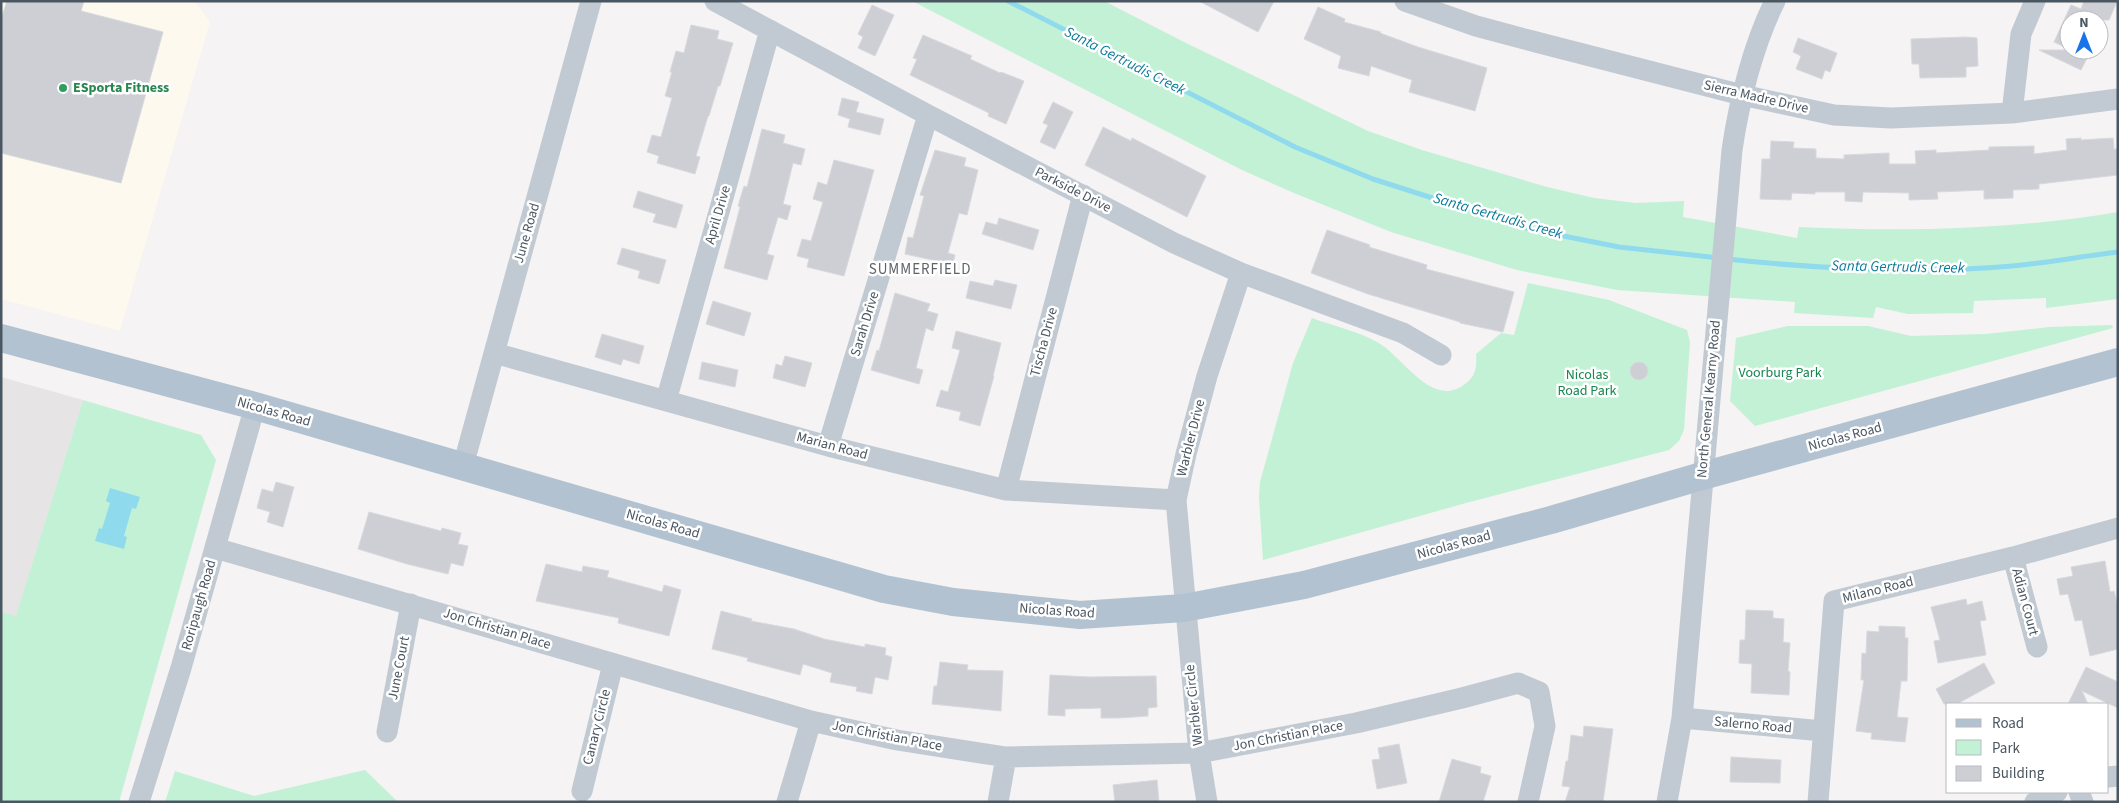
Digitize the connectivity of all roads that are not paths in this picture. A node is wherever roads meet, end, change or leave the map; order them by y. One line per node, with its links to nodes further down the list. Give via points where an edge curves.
1 (590, 1): 14 (street, June Road)
2 (715, 1): 6 (street, Parkside Drive)
3 (1405, 1): 7 (street, Sierra Madre Drive, via 1476,26)
4 (1775, 1): 7 (street, North General Kearny Road)
5 (2035, 1): 9 (street, via 2021,34)
6 (770, 30): 10 (street, Parkside Drive); 17 (street, April Drive)
7 (1742, 95): 9 (street, Sierra Madre Drive, via 1834,115 1891,118); 21 (street, North General Kearny Road, via 1732,150)
8 (2118, 99): 9 (street, Sierra Madre Drive)
9 (2012, 113)
10 (928, 115): 11 (street, Parkside Drive); 19 (street, Sarah Drive)
11 (1082, 195): 12 (street, Parkside Drive, via 1174,243); 22 (street, Tischa Drive)
12 (1241, 273): 15 (street, Parkside Drive, via 1403,333); 23 (street, Warbler Drive, via 1207,376)
13 (1, 338): 18 (main road, Nicolas Road)
14 (494, 353): 17 (street, Marian Road); 20 (street, June Road)
15 (1442, 355)
16 (2118, 362): 21 (main road, Nicolas Road)
17 (666, 400): 19 (street, Marian Road)
18 (256, 406): 20 (main road, Nicolas Road); 25 (street, Roripaugh Road)
19 (828, 446): 22 (street, Marian Road)
20 (463, 466): 28 (main road, Nicolas Road, via 884,589 953,602 1080,615)
21 (1702, 476): 28 (main road, Nicolas Road, via 1304,586); 31 (street, North General Kearny Road)
22 (1006, 490): 23 (street, Marian Road)
23 (1176, 500): 28 (street, Warbler Drive)
24 (2118, 528): 26 (street, Milano Road)
25 (215, 548): 27 (street, Jon Christian Place); 39 (street, Roripaugh Road)
26 (2013, 557): 29 (street, Adian Court); 33 (street, Milano Road, via 1834,601)
27 (411, 604): 30 (street, Jon Christian Place); 34 (street, June Court)
28 (1184, 608): 35 (street, Warbler Circle)
29 (2037, 647)
30 (613, 664): 32 (street, Jon Christian Place); 37 (street, Canary Circle)
31 (1682, 718): 33 (street, Salerno Road); 44 (street, North General Kearny Road)
32 (811, 721): 36 (street, Jon Christian Place, via 897,740); 40 (street)
33 (1823, 731): 45 (street, Milano Road)
34 (387, 732)
35 (1199, 753): 36 (street, Jon Christian Place); 42 (street, Warbler Circle); 43 (street, Jon Christian Place, via 1356,723 1518,683 1539,692 1544,726)
36 (1006, 757): 41 (street)
37 (582, 791)
38 (2055, 793): 46 (street)
39 (139, 802)
40 (787, 802)
41 (998, 802)
42 (1207, 802)
43 (1528, 802)
44 (1667, 802)
45 (1818, 802)
46 (2035, 802)

